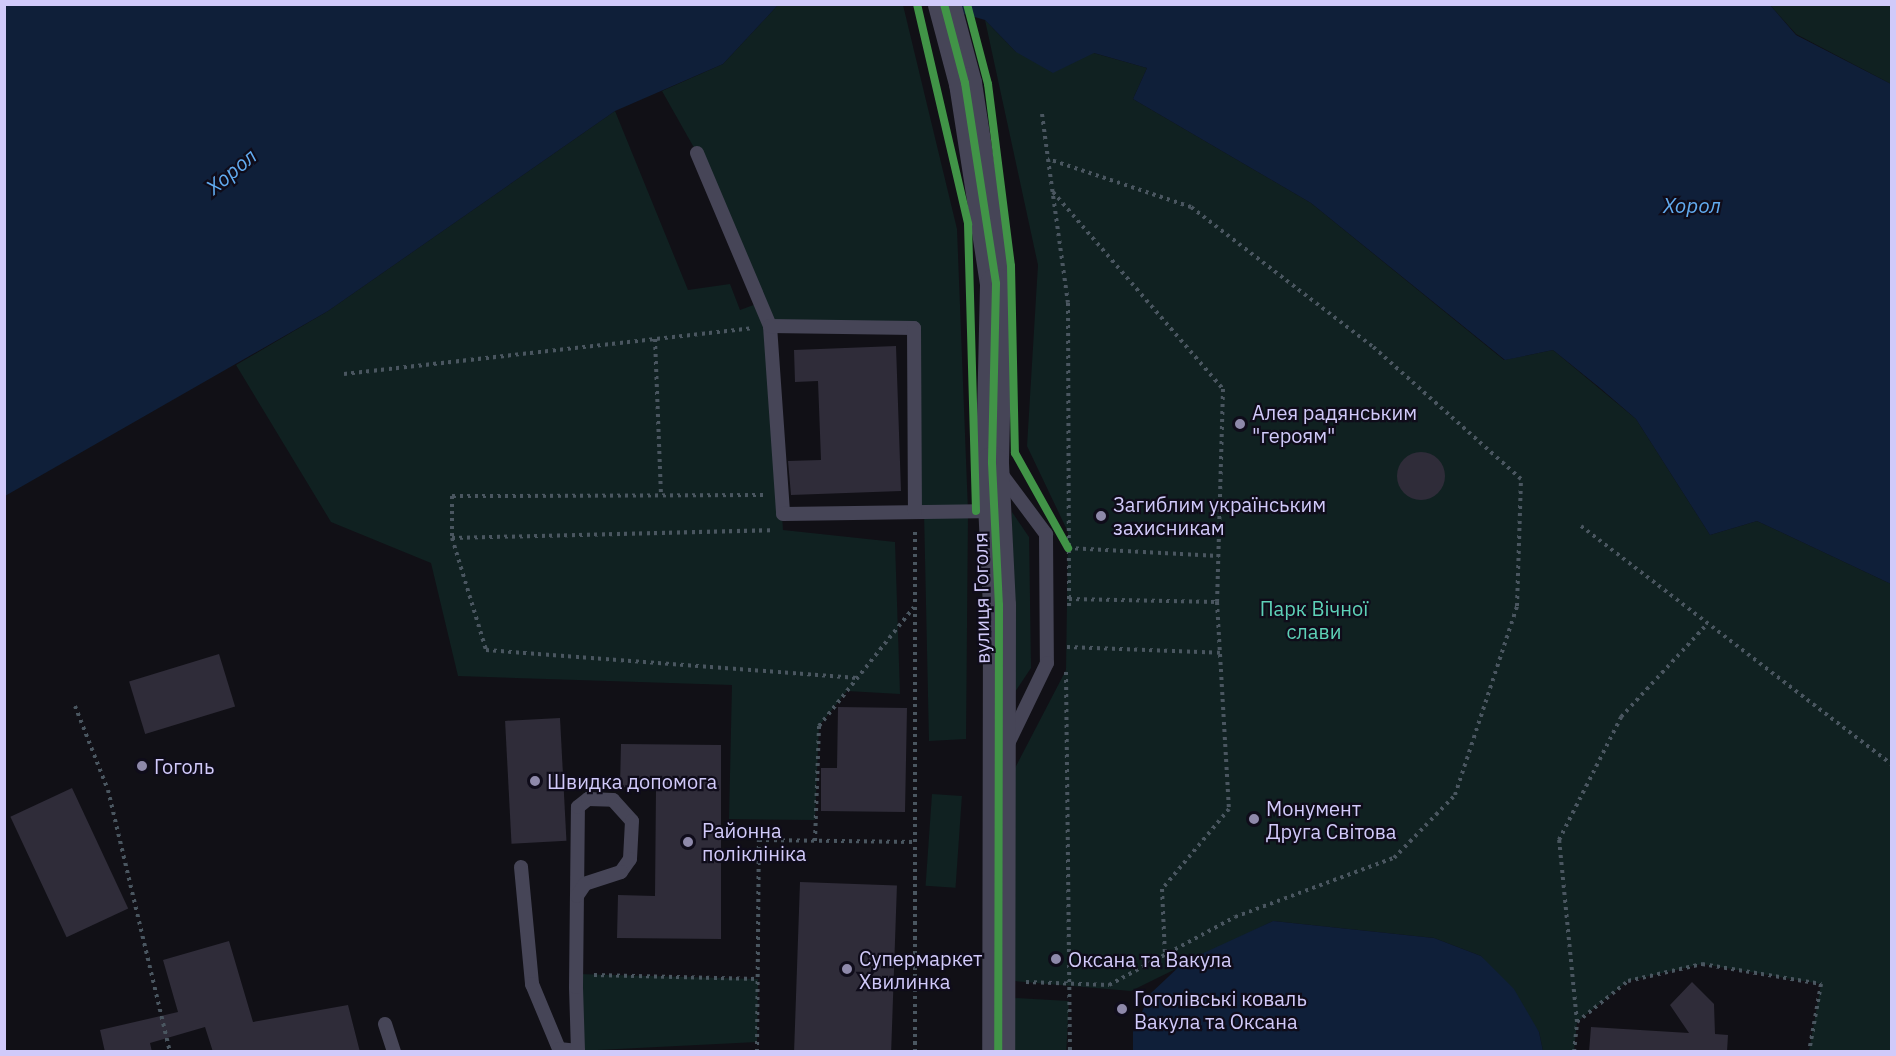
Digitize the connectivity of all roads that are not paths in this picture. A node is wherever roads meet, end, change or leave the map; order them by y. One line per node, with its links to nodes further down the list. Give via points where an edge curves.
1 (944, 4): 4 (street, вулиця Гоголя, via 965,83 996,284)
2 (697, 153): 3 (lane)
3 (770, 326): 6 (lane, via 783,514); 6 (lane, via 914,328)
4 (992, 463): 5 (street, вулиця Гоголя); 7 (lane, via 1046,534 1047,663)
5 (996, 511): 6 (lane); 7 (street, вулиця Гоголя)
6 (915, 512)
7 (1000, 760): 12 (street, вулиця Гоголя)
8 (521, 867): 9 (lane, via 532,984 560,1049 578,1052)
9 (577, 896): 9 (lane, via 578,807 588,799 613,800 632,821 630,859 621,872 585,884)
10 (385, 1024): 11 (lane)
11 (394, 1052)
12 (998, 1052)

